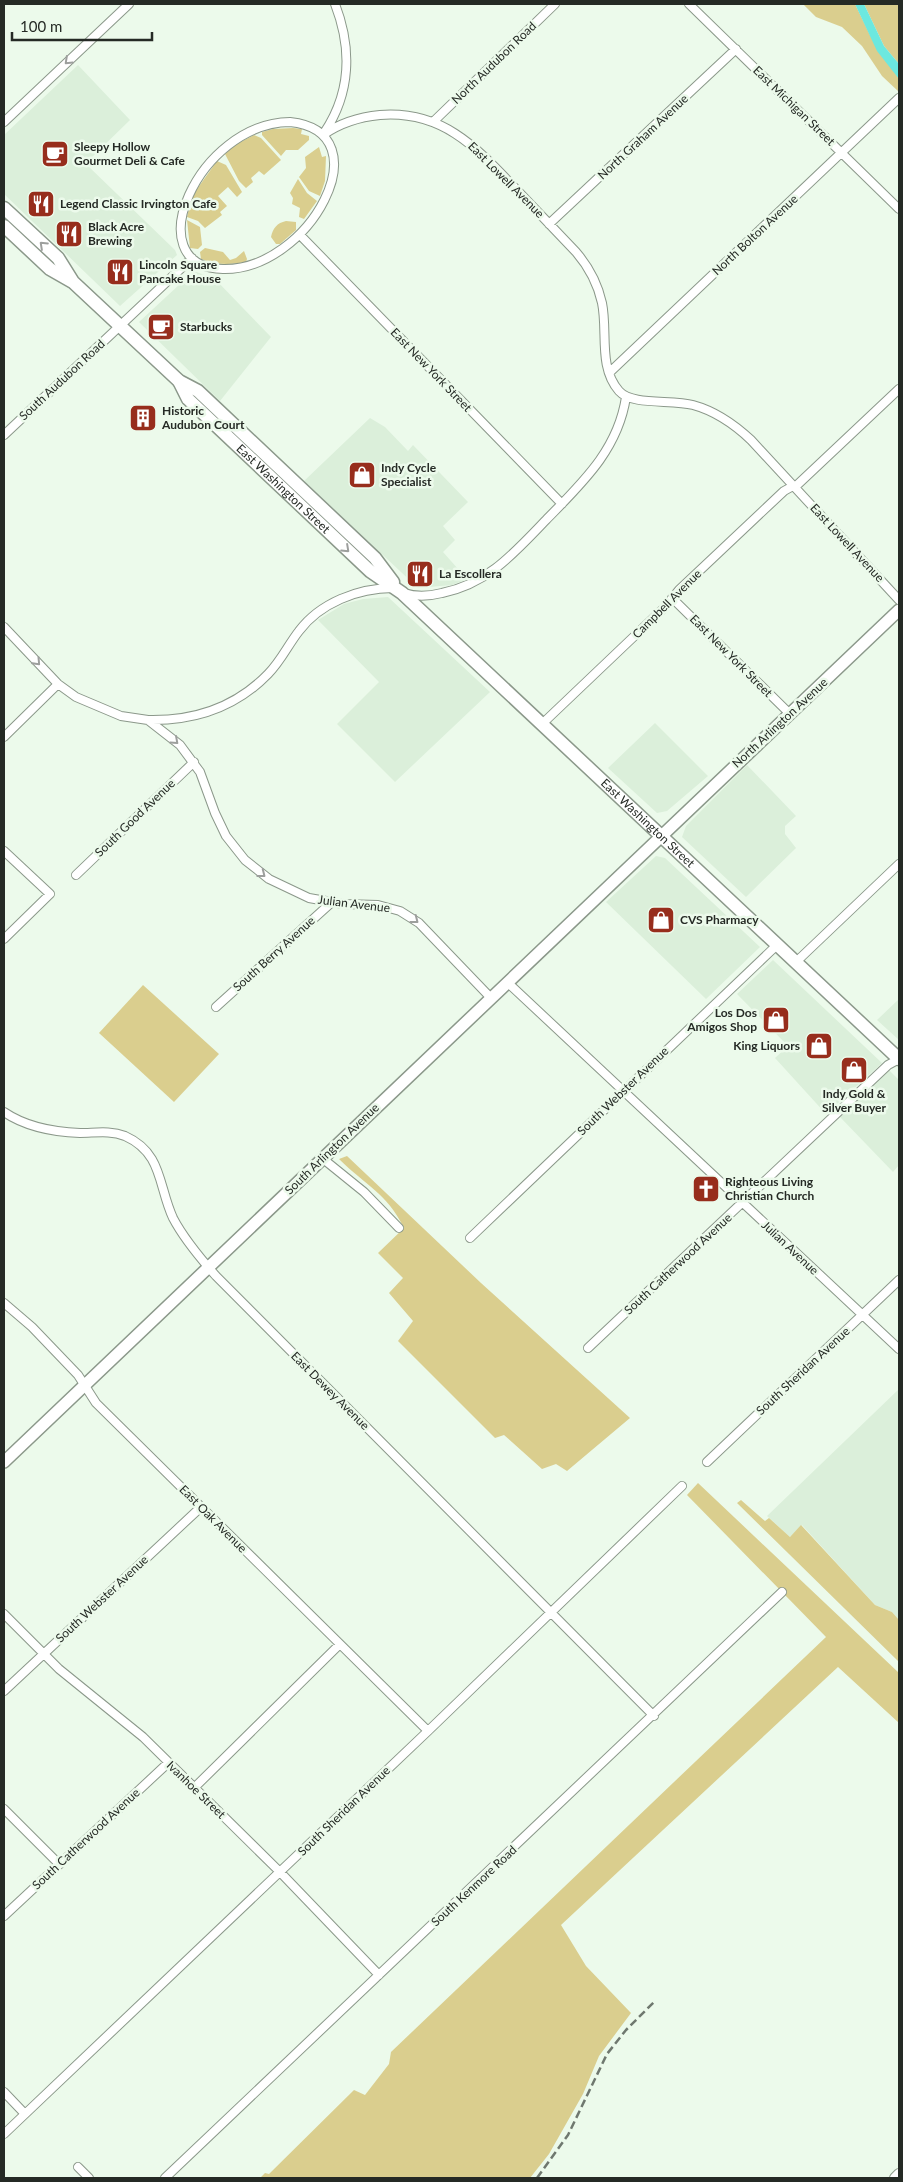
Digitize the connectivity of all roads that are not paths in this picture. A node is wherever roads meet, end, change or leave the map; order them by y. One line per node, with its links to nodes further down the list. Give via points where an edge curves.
1 (129, 4): 7 (street, one-way to 7)
2 (335, 4): 9 (street, via 346,40 346,75 339,104)
3 (555, 4): 8 (street, North Audubon Road)
4 (689, 4): 5 (street, East Michigan Street)
5 (736, 50): 10 (street, East Michigan Street); 13 (street, North Graham Avenue)
6 (899, 98): 10 (street, North Bolton Avenue)
7 (4, 122)
8 (433, 122): 9 (street, East Lowell Avenue, via 399,115 373,116 343,124); 13 (street, East Lowell Avenue, via 474,146)
9 (323, 135): 15 (street, via 333,158 332,179 321,207); 16 (street, via 303,124 272,123 243,134 214,156 194,184 183,212 183,240)
10 (842, 153): 12 (street, East Michigan Street); 19 (street, North Bolton Avenue)
11 (4, 208): 17 (main road, East Washington Street, one-way to 11, via 58,258)
12 (899, 209)
13 (549, 224): 19 (street, East Lowell Avenue, via 579,256 594,282 602,303 605,355)
14 (4, 226): 17 (main road, East Washington Street, via 50,269)
15 (300, 235): 16 (street, via 279,253 243,268 209,268); 24 (street, East New York Street)
16 (192, 258): 18 (street, South Audubon Road)
17 (73, 282): 18 (main road, East Washington Street)
18 (120, 326): 22 (street, South Audubon Road); 25 (main road, East Washington Street, via 179,381 188,399 219,429 370,571)
19 (610, 372): 21 (street, East Lowell Avenue, via 616,387)
20 (899, 389): 23 (street, Campbell Avenue)
21 (626, 397): 23 (street, East Lowell Avenue, via 636,401 683,402 708,410 751,440); 24 (street, via 620,423 607,451)
22 (4, 435)
23 (794, 486): 26 (street, Campbell Avenue, via 784,491); 27 (street, East Lowell Avenue)
24 (562, 504): 25 (street, via 506,561 485,577 440,594 420,596)
25 (400, 590): 32 (street, via 379,589 346,597 322,609 302,627 266,677 226,706 188,719); 33 (main road, East Washington Street)
26 (672, 598): 31 (street, East New York Street); 33 (street, Campbell Avenue)
27 (899, 600)
28 (899, 610): 31 (main road, North Arlington Avenue)
29 (4, 627): 30 (street, Julian Avenue, one-way to 30)
30 (58, 684): 32 (street, Julian Avenue, via 96,707 121,716); 34 (street)
31 (789, 714): 36 (main road, North Arlington Avenue)
32 (148, 720): 35 (street, Julian Avenue, one-way to 35, via 180,745)
33 (542, 724): 36 (main road, East Washington Street)
34 (4, 737)
35 (194, 762): 39 (street, South Good Avenue); 40 (street, Julian Avenue, one-way to 40, via 218,821 245,860 284,888)
36 (660, 836): 42 (main road, East Washington Street); 44 (main road, South Arlington Avenue)
37 (4, 851): 41 (street, via 50,894)
38 (899, 864): 43 (street)
39 (76, 875)
40 (332, 902): 45 (street, Julian Avenue, one-way to 45, via 392,908 408,915); 46 (street, South Berry Avenue)
41 (4, 939)
42 (777, 945): 43 (main road, East Washington Street); 48 (street, South Webster Avenue)
43 (796, 962): 47 (main road, East Washington Street)
44 (507, 982): 45 (main road, South Arlington Avenue); 48 (street, Julian Avenue)
45 (490, 997): 50 (main road, South Arlington Avenue)
46 (216, 1006)
47 (899, 1059): 51 (street, South Catherwood Avenue, via 888,1065)
48 (624, 1091): 51 (street, Julian Avenue); 53 (street, South Webster Avenue)
49 (4, 1112): 54 (street, East Dewey Avenue, via 42,1128 112,1133 140,1145 156,1166 178,1227)
50 (322, 1158): 52 (street, via 364,1192); 54 (main road, South Arlington Avenue)
51 (742, 1204): 57 (street, Julian Avenue); 58 (street, South Catherwood Avenue)
52 (399, 1228)
53 (470, 1238)
54 (208, 1267): 60 (main road, South Arlington Avenue); 66 (street, East Dewey Avenue)
55 (899, 1280): 57 (street, South Sheridan Avenue)
56 (4, 1303): 60 (street, East Oak Avenue, via 32,1327 78,1375)
57 (863, 1315): 59 (street, Julian Avenue); 62 (street, South Sheridan Avenue)
58 (588, 1348)
59 (899, 1349)
60 (84, 1386): 61 (main road, South Arlington Avenue); 64 (street, East Oak Avenue, via 96,1403)
61 (4, 1462)
62 (707, 1462)
63 (682, 1486): 66 (street, South Sheridan Avenue)
64 (200, 1507): 68 (street, East Oak Avenue); 69 (street, South Webster Avenue)
65 (782, 1592): 71 (street, South Kenmore Road)
66 (552, 1611): 71 (street, East Dewey Avenue); 72 (street, South Sheridan Avenue)
67 (4, 1614): 69 (street, Ivanhoe Street)
68 (339, 1645): 72 (street, East Oak Avenue); 74 (street)
69 (43, 1654): 70 (street, South Webster Avenue); 73 (street, Ivanhoe Street, via 131,1726)
70 (4, 1691)
71 (654, 1716): 79 (street, South Kenmore Road)
72 (428, 1731): 77 (street, South Sheridan Avenue)
73 (168, 1763): 74 (street, Ivanhoe Street); 76 (street, South Catherwood Avenue)
74 (194, 1788): 77 (street, Ivanhoe Street)
75 (4, 1809): 76 (street)
76 (59, 1864): 78 (street, South Catherwood Avenue)
77 (280, 1872): 79 (street, Ivanhoe Street); 81 (street, South Sheridan Avenue)
78 (4, 1916)
79 (379, 1975): 86 (street, South Kenmore Road)
80 (4, 2092): 81 (street)
81 (25, 2114): 82 (street, South Sheridan Avenue)
82 (4, 2134)
83 (78, 2166): 85 (street)
84 (899, 2174): 87 (street)
85 (89, 2178)
86 (165, 2178)
87 (895, 2178)

